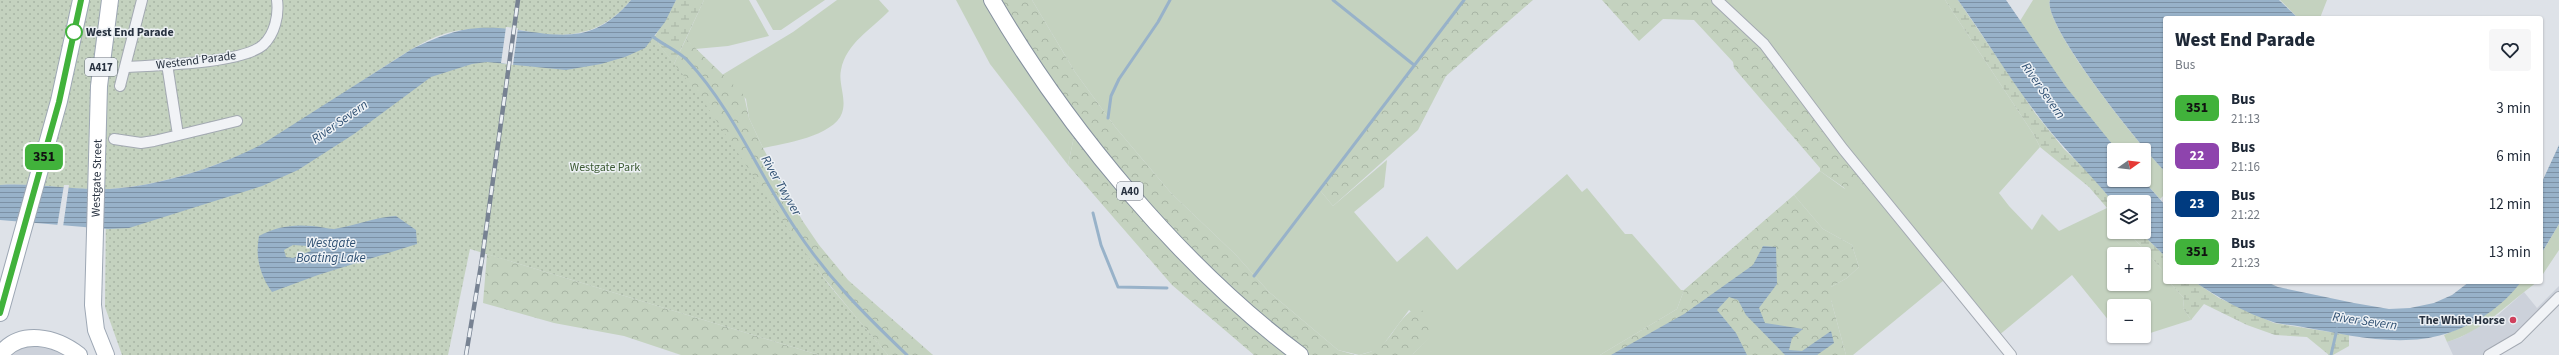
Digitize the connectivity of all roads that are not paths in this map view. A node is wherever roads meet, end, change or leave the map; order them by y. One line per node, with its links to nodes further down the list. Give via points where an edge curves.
1 (110, 0): 17 (main road, Westgate Street / A417, via 101,63 94,270 94,318 99,340)
2 (142, 0): 8 (street)
3 (277, 0): 7 (street, Westend Parade, via 278,11 273,31 263,45 247,54 228,58)
4 (992, 0): 18 (main road, A40, via 1076,127 1148,212 1228,293)
5 (1717, 0): 19 (street, via 1764,44 1842,149)
6 (78, 4): 14 (main road, A417, via 53,125)
7 (167, 64): 8 (street, Westend Parade); 11 (street)
8 (125, 67): 9 (street)
9 (120, 86)
10 (237, 121): 11 (street)
11 (178, 135): 12 (street, via 141,143)
12 (114, 139)
13 (2559, 297): 20 (street, via 2518,338)
14 (0, 312)
15 (0, 355): 16 (main road, via 15,342 40,337 58,342)
16 (79, 355)
17 (106, 355)
18 (1300, 355)
19 (2011, 355)
20 (2490, 355)

